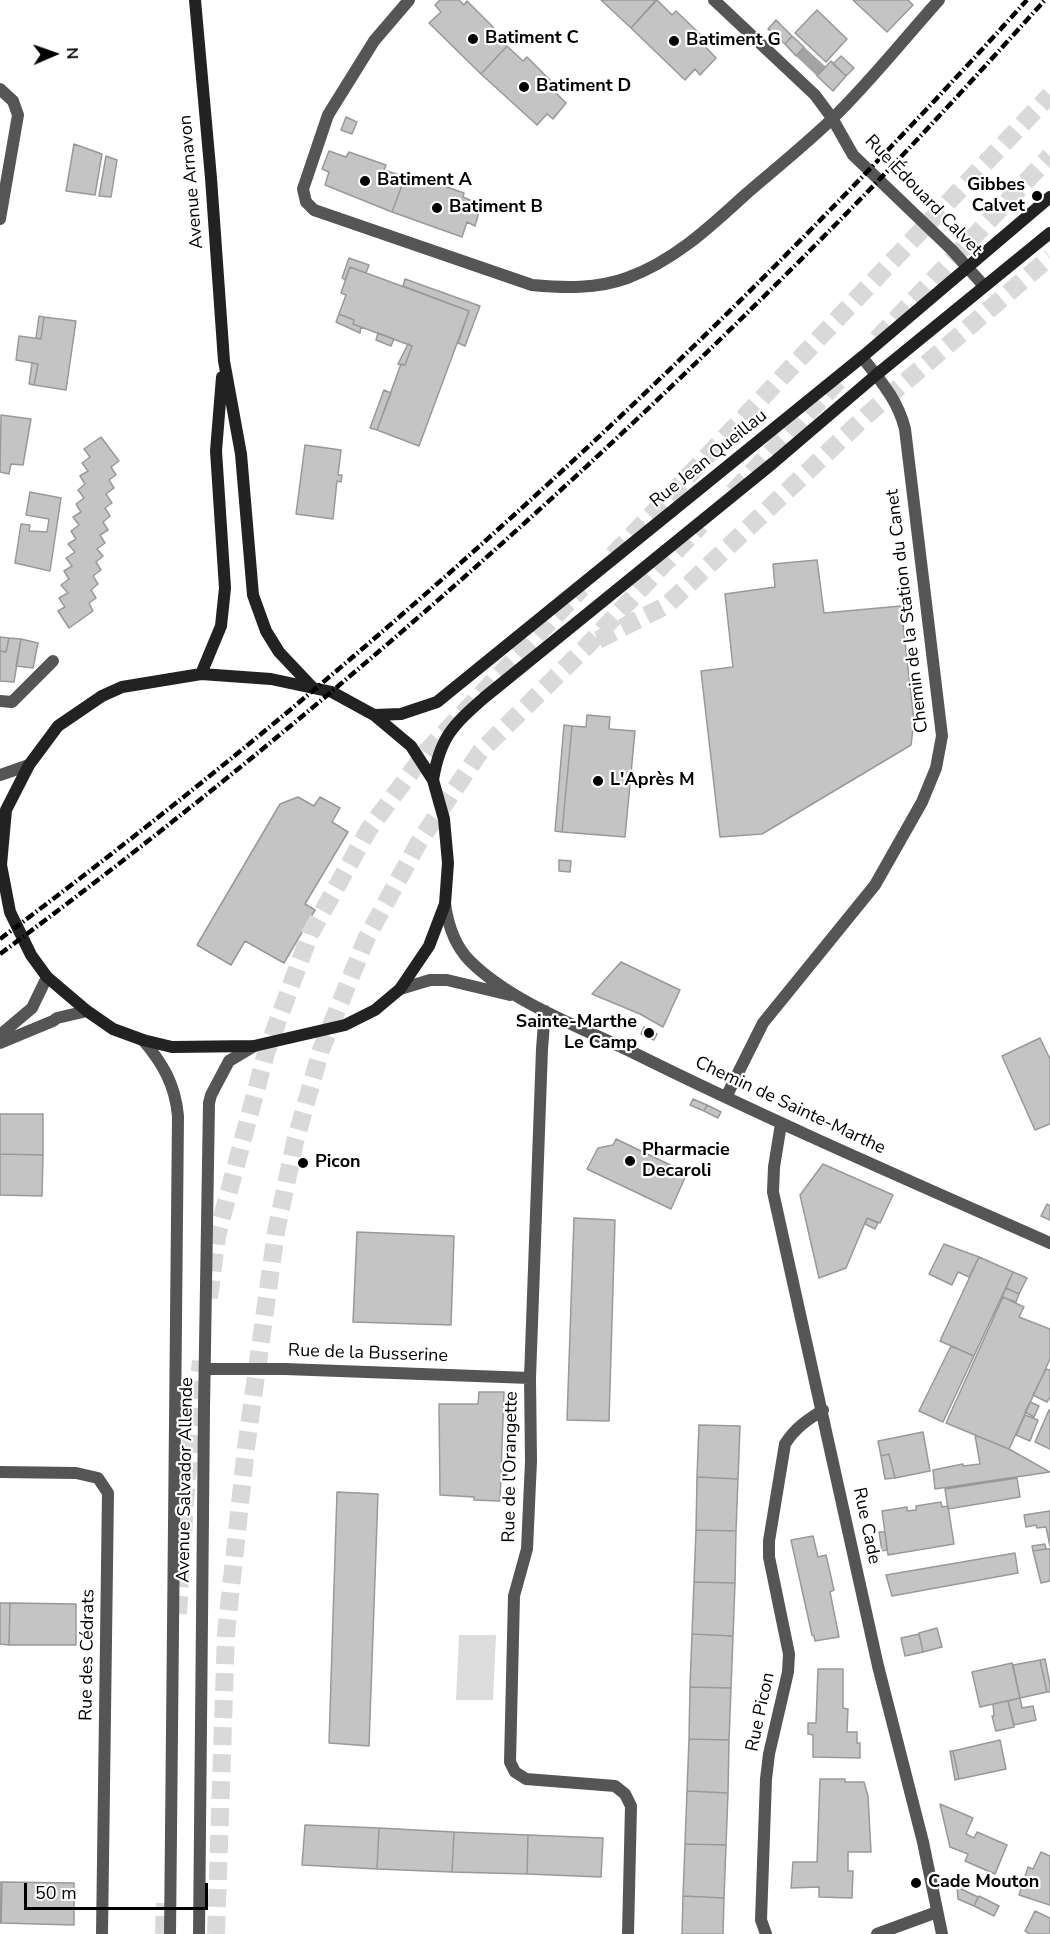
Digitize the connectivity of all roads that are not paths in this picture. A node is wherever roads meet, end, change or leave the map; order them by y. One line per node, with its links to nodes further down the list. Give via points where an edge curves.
1 (195, 0): 13 (main road, Avenue Arnavon)
2 (409, 0): 6 (street, via 374,41 328,115 303,189 306,202 314,210 532,285 610,283 647,270 695,239)
3 (714, 0): 6 (street, Rue Édouard Calvet, via 814,94)
4 (939, 0): 6 (street)
5 (0, 89): 8 (street, via 13,101 18,115)
6 (832, 118): 10 (street, Rue Édouard Calvet, via 854,155)
7 (1050, 197): 10 (main road, Rue Jean Queillau)
8 (0, 219)
9 (1050, 233): 11 (main road)
10 (967, 268): 11 (street, Rue Édouard Calvet); 12 (main road, Rue Jean Queillau)
11 (984, 286): 14 (main road)
12 (862, 357): 14 (street, Chemin de la Station du Canet); 19 (main road, Rue Jean Queillau, via 436,702 401,714)
13 (224, 361): 16 (main road, Avenue Arnavon, via 216,451 225,588 221,626); 17 (main road, Avenue Arnavon, via 241,454 254,595 266,631 279,652)
14 (876, 375): 22 (main road, via 455,724 436,759); 34 (street, Chemin de la Station du Canet, via 894,398 905,429 942,736 936,768 922,802 875,885 763,1023)
15 (53, 661): 18 (street, via 12,702)
16 (201, 674): 17 (main road, via 271,679); 20 (main road, via 122,687 102,696 58,726)
17 (313, 688): 19 (main road, via 332,692)
18 (0, 701)
19 (375, 714): 22 (main road, via 411,746)
20 (28, 765): 21 (street); 23 (main road, via 6,810)
21 (0, 775)
22 (433, 780): 24 (main road, via 444,819)
23 (0, 865): 25 (main road, via 10,912 31,955)
24 (445, 904): 26 (main road, via 429,946); 27 (street, Chemin de Sainte-Marthe, via 448,924 462,952)
25 (47, 977): 28 (main road); 30 (street, via 32,1008)
26 (400, 989): 27 (street, Chemin de Sainte-Marthe, via 429,980 447,980); 33 (main road, via 375,1010 345,1025)
27 (517, 996): 29 (street, Chemin de Sainte-Marthe)
28 (87, 1011): 31 (main road, via 112,1029); 32 (street, via 57,1018)
29 (545, 1011): 34 (street, Chemin de Sainte-Marthe); 38 (street, Rue de l'Orangette)
30 (0, 1035)
31 (143, 1040): 33 (main road, via 172,1047); 43 (street, Avenue Salvador Allende, via 160,1060 176,1096 178,1116)
32 (0, 1043)
33 (254, 1046): 37 (street, Avenue Salvador Allende, via 229,1061 211,1095)
34 (726, 1097): 35 (street, Chemin de Sainte-Marthe)
35 (781, 1124): 36 (street, Chemin de Sainte-Marthe); 39 (street, Rue Cade, via 773,1192)
36 (1050, 1243)
37 (205, 1369): 38 (street, Rue de la Busserine); 44 (street, Avenue Salvador Allende)
38 (530, 1378): 45 (street, Rue de l'Orangette, via 527,1549 514,1596 510,1762 515,1772 526,1779 615,1786 625,1794 631,1806)
39 (822, 1410): 41 (street, Rue Cade); 46 (street, Rue Picon, via 804,1421 785,1444 769,1541 789,1654 766,1779 761,1920)
40 (0, 1472): 42 (street, Rue des Cédrats, via 76,1473 98,1478 108,1493)
41 (937, 1912): 47 (street); 48 (street, Rue Cade)
42 (102, 1934)
43 (170, 1934)
44 (199, 1934)
45 (628, 1934)
46 (766, 1934)
47 (877, 1934)
48 (942, 1934)

